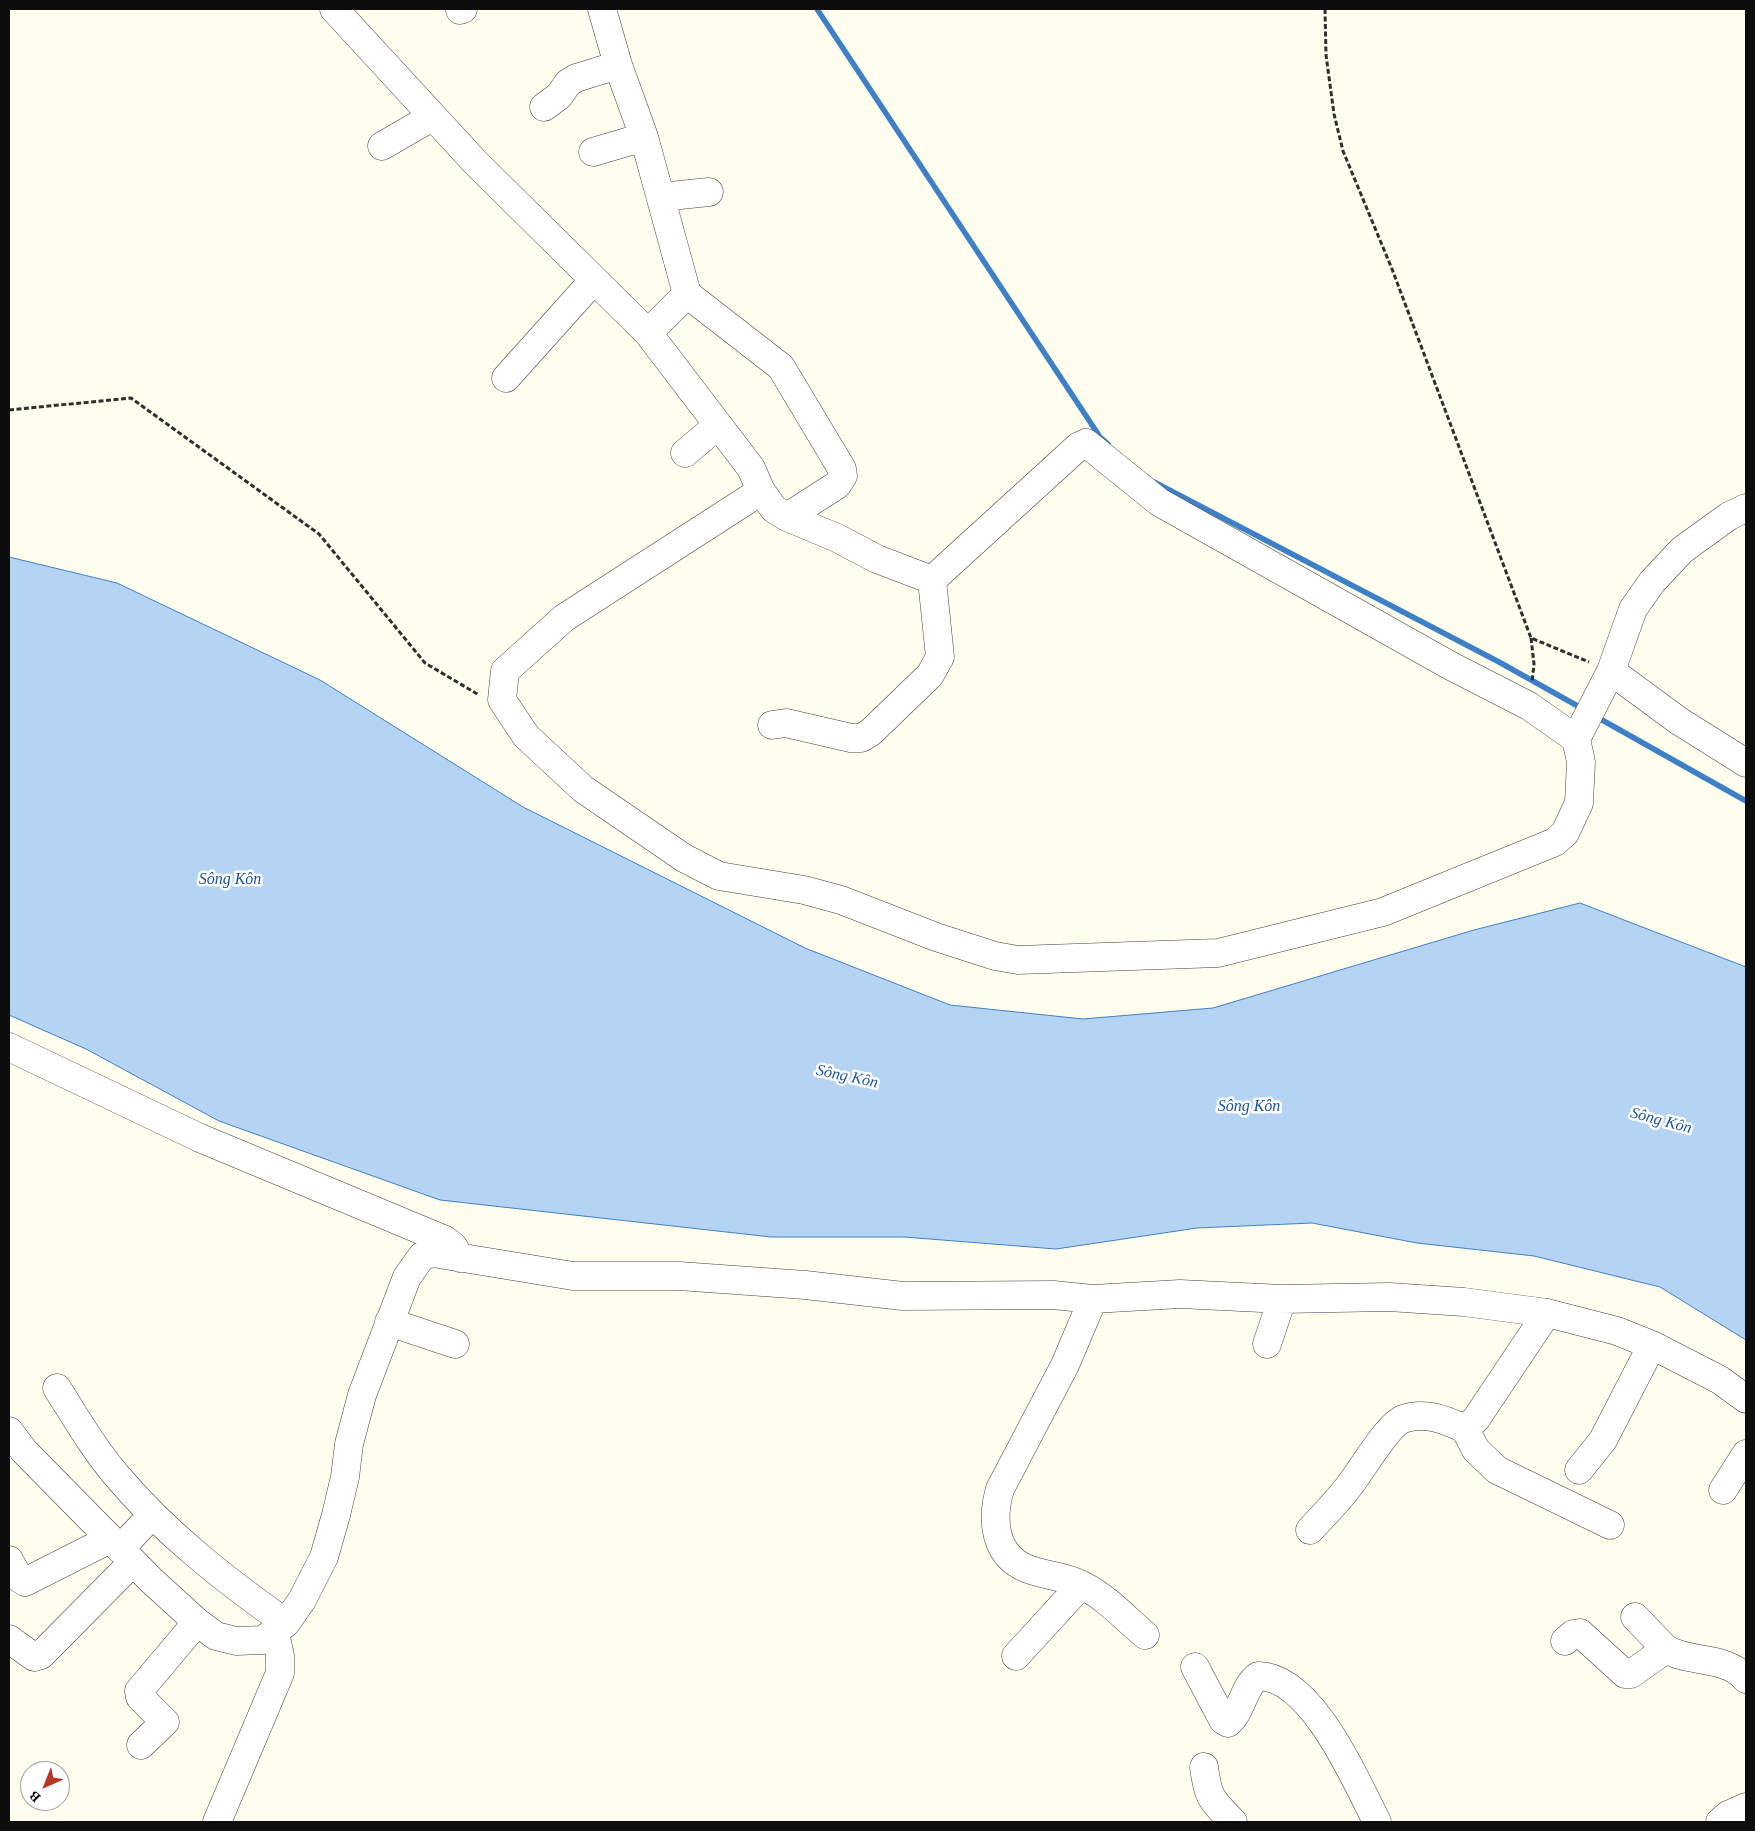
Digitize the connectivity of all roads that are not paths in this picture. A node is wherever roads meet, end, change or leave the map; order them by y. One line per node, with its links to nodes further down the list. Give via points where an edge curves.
1 (334, 9): 5 (street)
2 (602, 9): 3 (street)
3 (618, 65): 4 (street, via 576,78); 6 (street)
4 (544, 107)
5 (432, 117): 7 (street); 11 (street)
6 (644, 137): 8 (street); 10 (street)
7 (382, 146)
8 (594, 152)
9 (709, 192): 10 (street)
10 (661, 197): 12 (street)
11 (593, 281): 13 (street); 14 (street)
12 (687, 294): 13 (street); 19 (street, via 781,367 842,469 843,476 837,485)
13 (648, 333): 15 (street)
14 (506, 378)
15 (717, 426): 16 (street); 17 (street, via 751,468)
16 (685, 453)
17 (761, 491): 19 (street, via 774,509); 23 (street, via 564,618 505,671 502,700 526,736 583,789 684,858 720,876 832,897 936,937 1018,960 1218,953 1383,912 1555,842 1565,833 1578,803)
18 (1746, 508): 21 (street, via 1729,516 1682,550 1652,582 1632,610)
19 (787, 517): 20 (street, via 877,559)
20 (932, 580): 22 (street, via 940,657 930,674 872,732 861,738 851,738 786,723); 23 (street, via 1086,443 1159,502 1451,666)
21 (1611, 671): 23 (street); 24 (street, via 1679,721)
22 (772, 725)
23 (1579, 733)
24 (1746, 763)
25 (9, 1047): 26 (street, via 200,1138 445,1240)
26 (460, 1258): 27 (street, via 573,1276 679,1276 902,1296 1019,1295); 30 (street, via 433,1253 422,1256 407,1277)
27 (1093, 1299): 28 (street, via 1180,1294); 46 (street, via 1056,1383 1000,1489 995,1507 997,1536 1013,1563)
28 (1282, 1299): 29 (street, via 1389,1297 1464,1302); 32 (street)
29 (1547, 1313): 33 (street, via 1617,1331); 36 (street, via 1476,1419)
30 (389, 1322): 31 (street); 49 (street, via 362,1395 324,1557 302,1600)
31 (455, 1344)
32 (1267, 1344)
33 (1652, 1345): 35 (street, via 1720,1380); 39 (street, via 1603,1440)
34 (57, 1388): 41 (street, via 84,1432)
35 (1746, 1399)
36 (1465, 1429): 42 (street, via 1476,1450 1496,1470); 43 (street, via 1438,1418 1419,1416 1401,1420 1390,1430 1346,1491)
37 (9, 1431): 44 (street, via 24,1451)
38 (1746, 1454): 40 (street)
39 (1578, 1470)
40 (1723, 1490)
41 (152, 1515): 44 (street); 49 (street)
42 (1610, 1525)
43 (1310, 1530)
44 (121, 1550): 45 (street, via 25,1582); 48 (street); 51 (street, via 41,1655 34,1657)
45 (9, 1560)
46 (1081, 1585): 50 (street, via 1097,1594); 54 (street)
47 (1635, 1617): 53 (street)
48 (197, 1622): 49 (street, via 216,1636 236,1641 263,1640); 57 (street, via 138,1691 165,1722)
49 (281, 1628): 60 (street, via 280,1673)
50 (1145, 1635)
51 (9, 1639)
52 (1565, 1641): 53 (street, via 1580,1633 1625,1674 1631,1674)
53 (1666, 1648): 56 (street, via 1696,1660 1732,1667)
54 (1016, 1656)
55 (1195, 1667): 62 (street, via 1223,1720 1228,1723 1258,1676 1284,1684 1309,1705 1332,1735)
56 (1746, 1680)
57 (141, 1745)
58 (1204, 1767): 61 (street, via 1211,1800)
59 (1746, 1807): 63 (street)
60 (217, 1822)
61 (1233, 1822)
62 (1377, 1822)
63 (1720, 1822)

